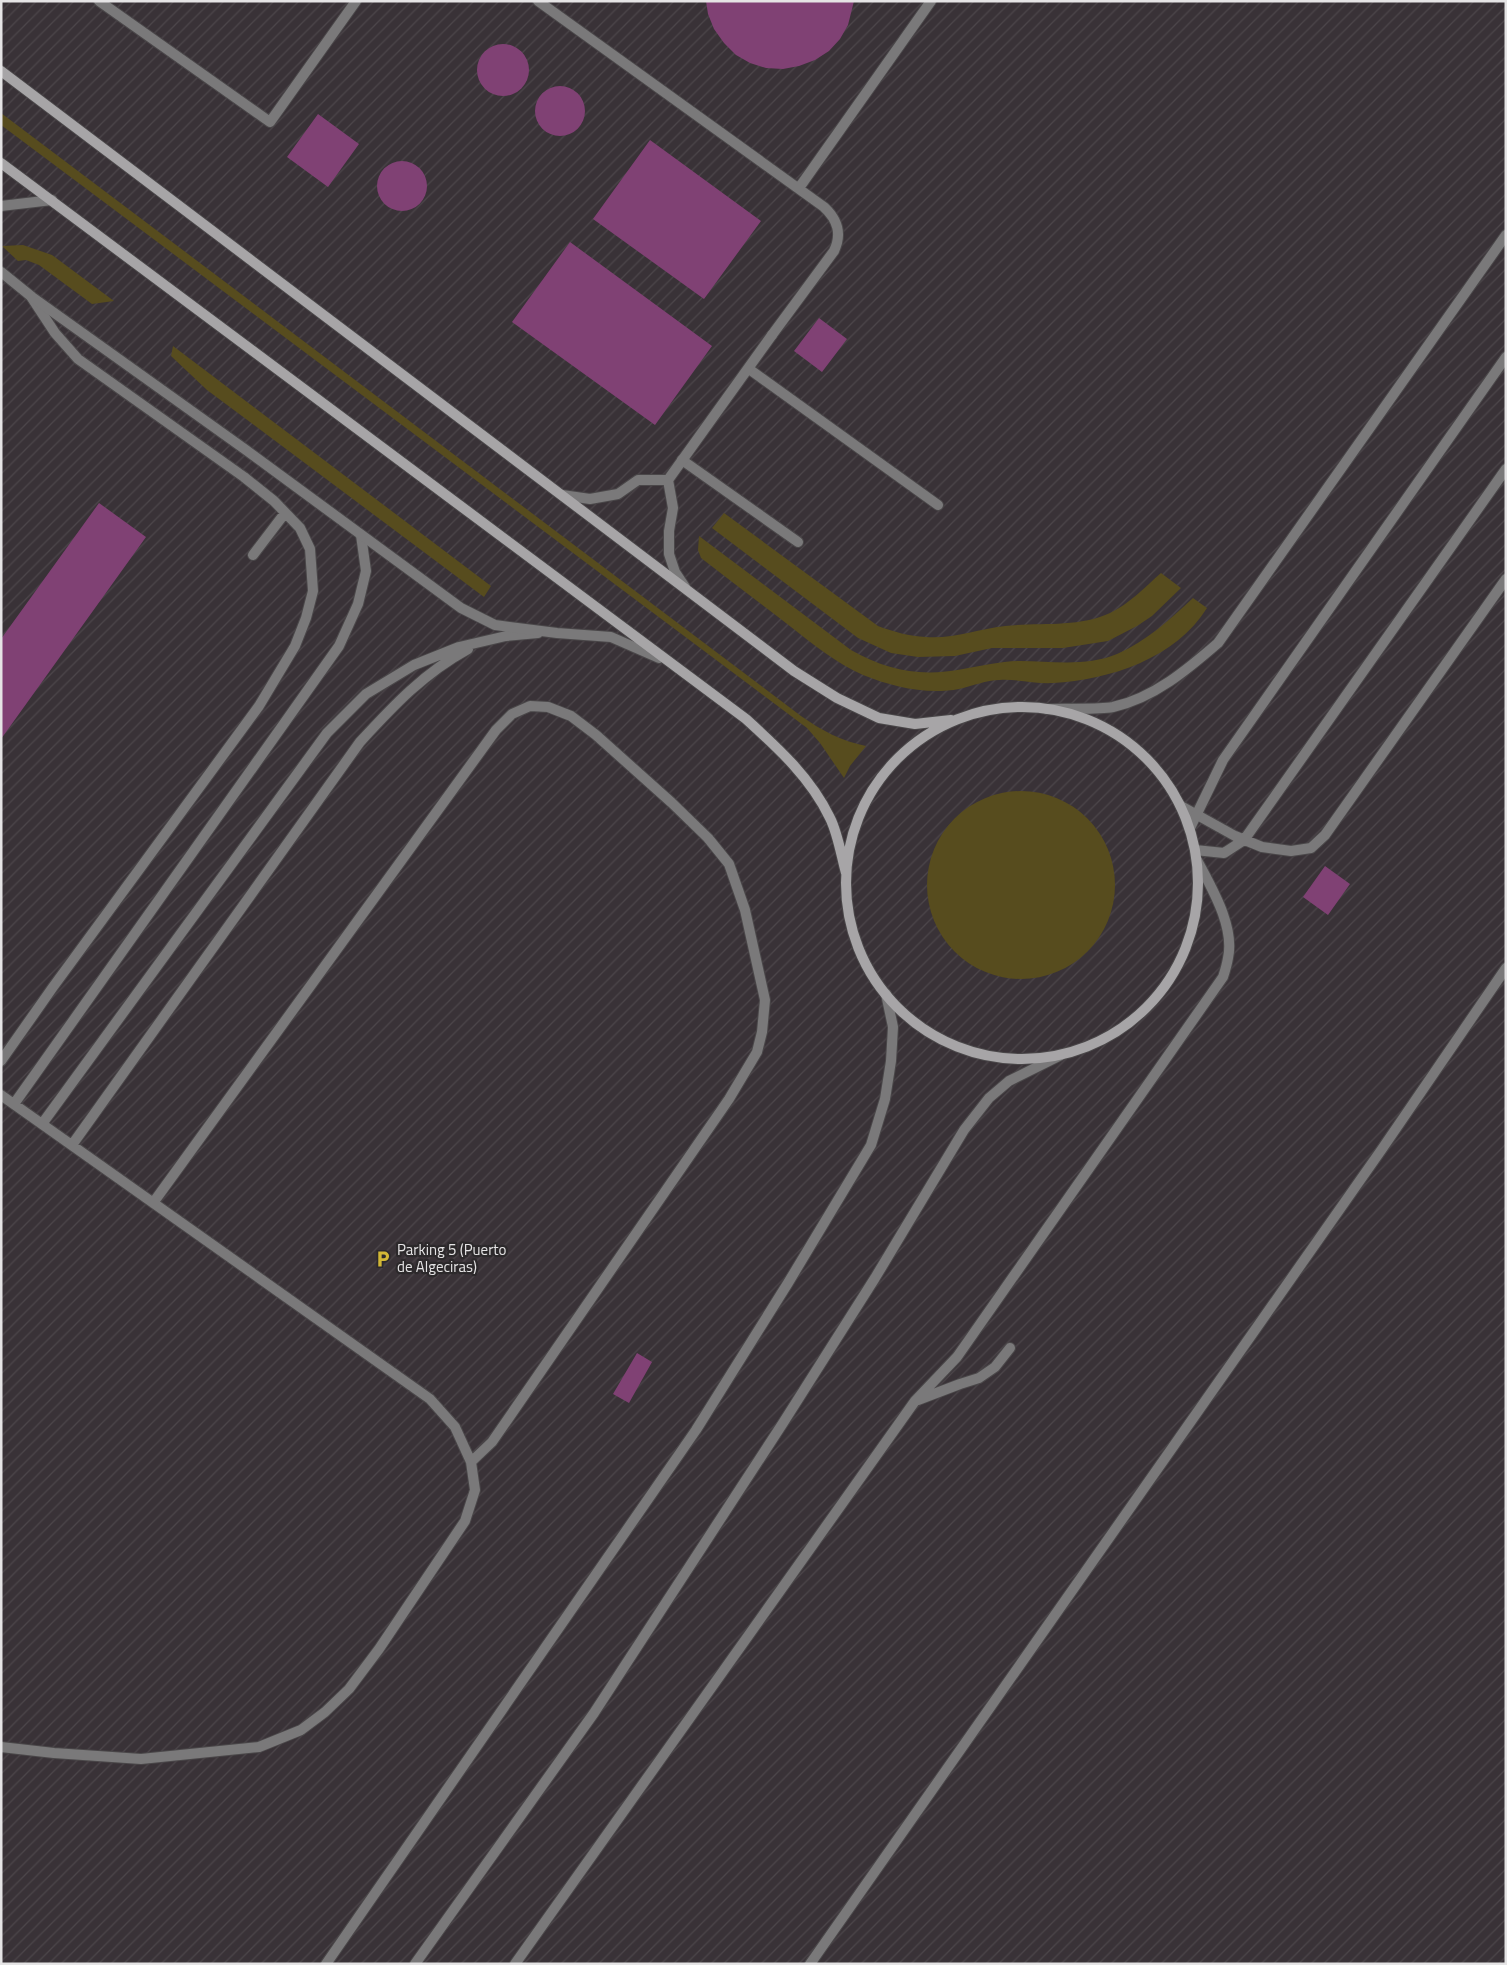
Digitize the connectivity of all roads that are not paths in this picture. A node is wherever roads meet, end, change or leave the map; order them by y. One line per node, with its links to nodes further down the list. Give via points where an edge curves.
1 (99, 1): 2 (street, via 270,122)
2 (356, 1)
3 (538, 1): 7 (street)
4 (931, 1): 7 (street)
5 (1, 71): 18 (main road)
6 (1, 163): 8 (main road)
7 (799, 188): 14 (street, via 832,214 837,222 838,242)
8 (52, 200): 9 (street); 28 (main road)
9 (1, 206)
10 (1506, 234): 29 (street, via 1218,643 1186,670 1152,692 1113,707)
11 (2, 274): 12 (street)
12 (32, 297): 20 (street, via 55,333 78,359 244,477); 21 (street)
13 (1506, 357): 32 (street, via 1228,752)
14 (748, 369): 15 (street); 19 (street)
15 (682, 460): 17 (street); 22 (street)
16 (1506, 469): 34 (street)
17 (668, 480): 18 (street, via 638,480 618,494 590,499); 25 (street, via 673,508 670,554 675,572)
18 (562, 495): 25 (main road)
19 (938, 505)
20 (285, 513): 23 (street); 40 (street, via 300,528 310,549 313,567 313,591 295,646 259,706)
21 (361, 535): 26 (street, via 479,619 495,625); 42 (street, via 366,571 358,604 339,646)
22 (798, 542)
23 (253, 555)
24 (1506, 580): 34 (street, via 1326,835 1311,848 1291,851 1262,847)
25 (686, 588): 30 (main road, via 794,670 837,698 879,718 915,724)
26 (543, 632): 27 (street); 28 (street, via 611,637 643,649)
27 (482, 642): 43 (street, via 459,647 414,665 366,694 327,733); 44 (street, via 417,683 360,742)
28 (681, 670): 36 (main road, via 746,719 788,758 830,818)
29 (1047, 708): 30 (main road, via 983,711); 31 (main road, via 1109,729 1136,748 1159,771)
30 (952, 720): 36 (main road, via 923,736 877,781 861,810 850,841)
31 (1181, 806): 32 (street); 33 (main road)
32 (1196, 815): 33 (street); 34 (street)
33 (1190, 828): 35 (main road)
34 (1244, 840): 35 (street, via 1224,853)
35 (1196, 855): 39 (main road, via 1198,892 1194,924 1184,955 1167,984 1121,1029 1093,1045); 47 (street, via 1216,896 1229,935 1229,956 1223,977 956,1357)
36 (846, 873): 38 (main road, via 847,905 855,937 867,967)
37 (1506, 968): 53 (street)
38 (886, 994): 39 (main road, via 908,1017 965,1049 997,1057 1030,1059); 50 (street, via 893,1027 891,1061 885,1099 872,1145 696,1430)
39 (1062, 1054): 51 (street, via 1009,1081 989,1098 964,1130 784,1424 594,1713)
40 (1, 1061)
41 (1, 1095): 42 (street)
42 (14, 1104): 43 (street)
43 (42, 1124): 44 (street)
44 (72, 1145): 45 (street)
45 (153, 1203): 48 (street, via 430,1399 455,1427); 48 (street, via 496,730 512,714 530,706 548,707 572,716 596,735 672,803 729,864 745,910 765,1000 762,1032 757,1052 729,1099 492,1442)
46 (1010, 1348): 47 (street, via 995,1367 979,1378)
47 (915, 1401): 52 (street)
48 (471, 1462): 49 (street, via 475,1490 465,1521 349,1689 300,1730 259,1747 141,1759)
49 (1, 1747)
50 (326, 1964)
51 (415, 1964)
52 (515, 1964)
53 (810, 1964)

